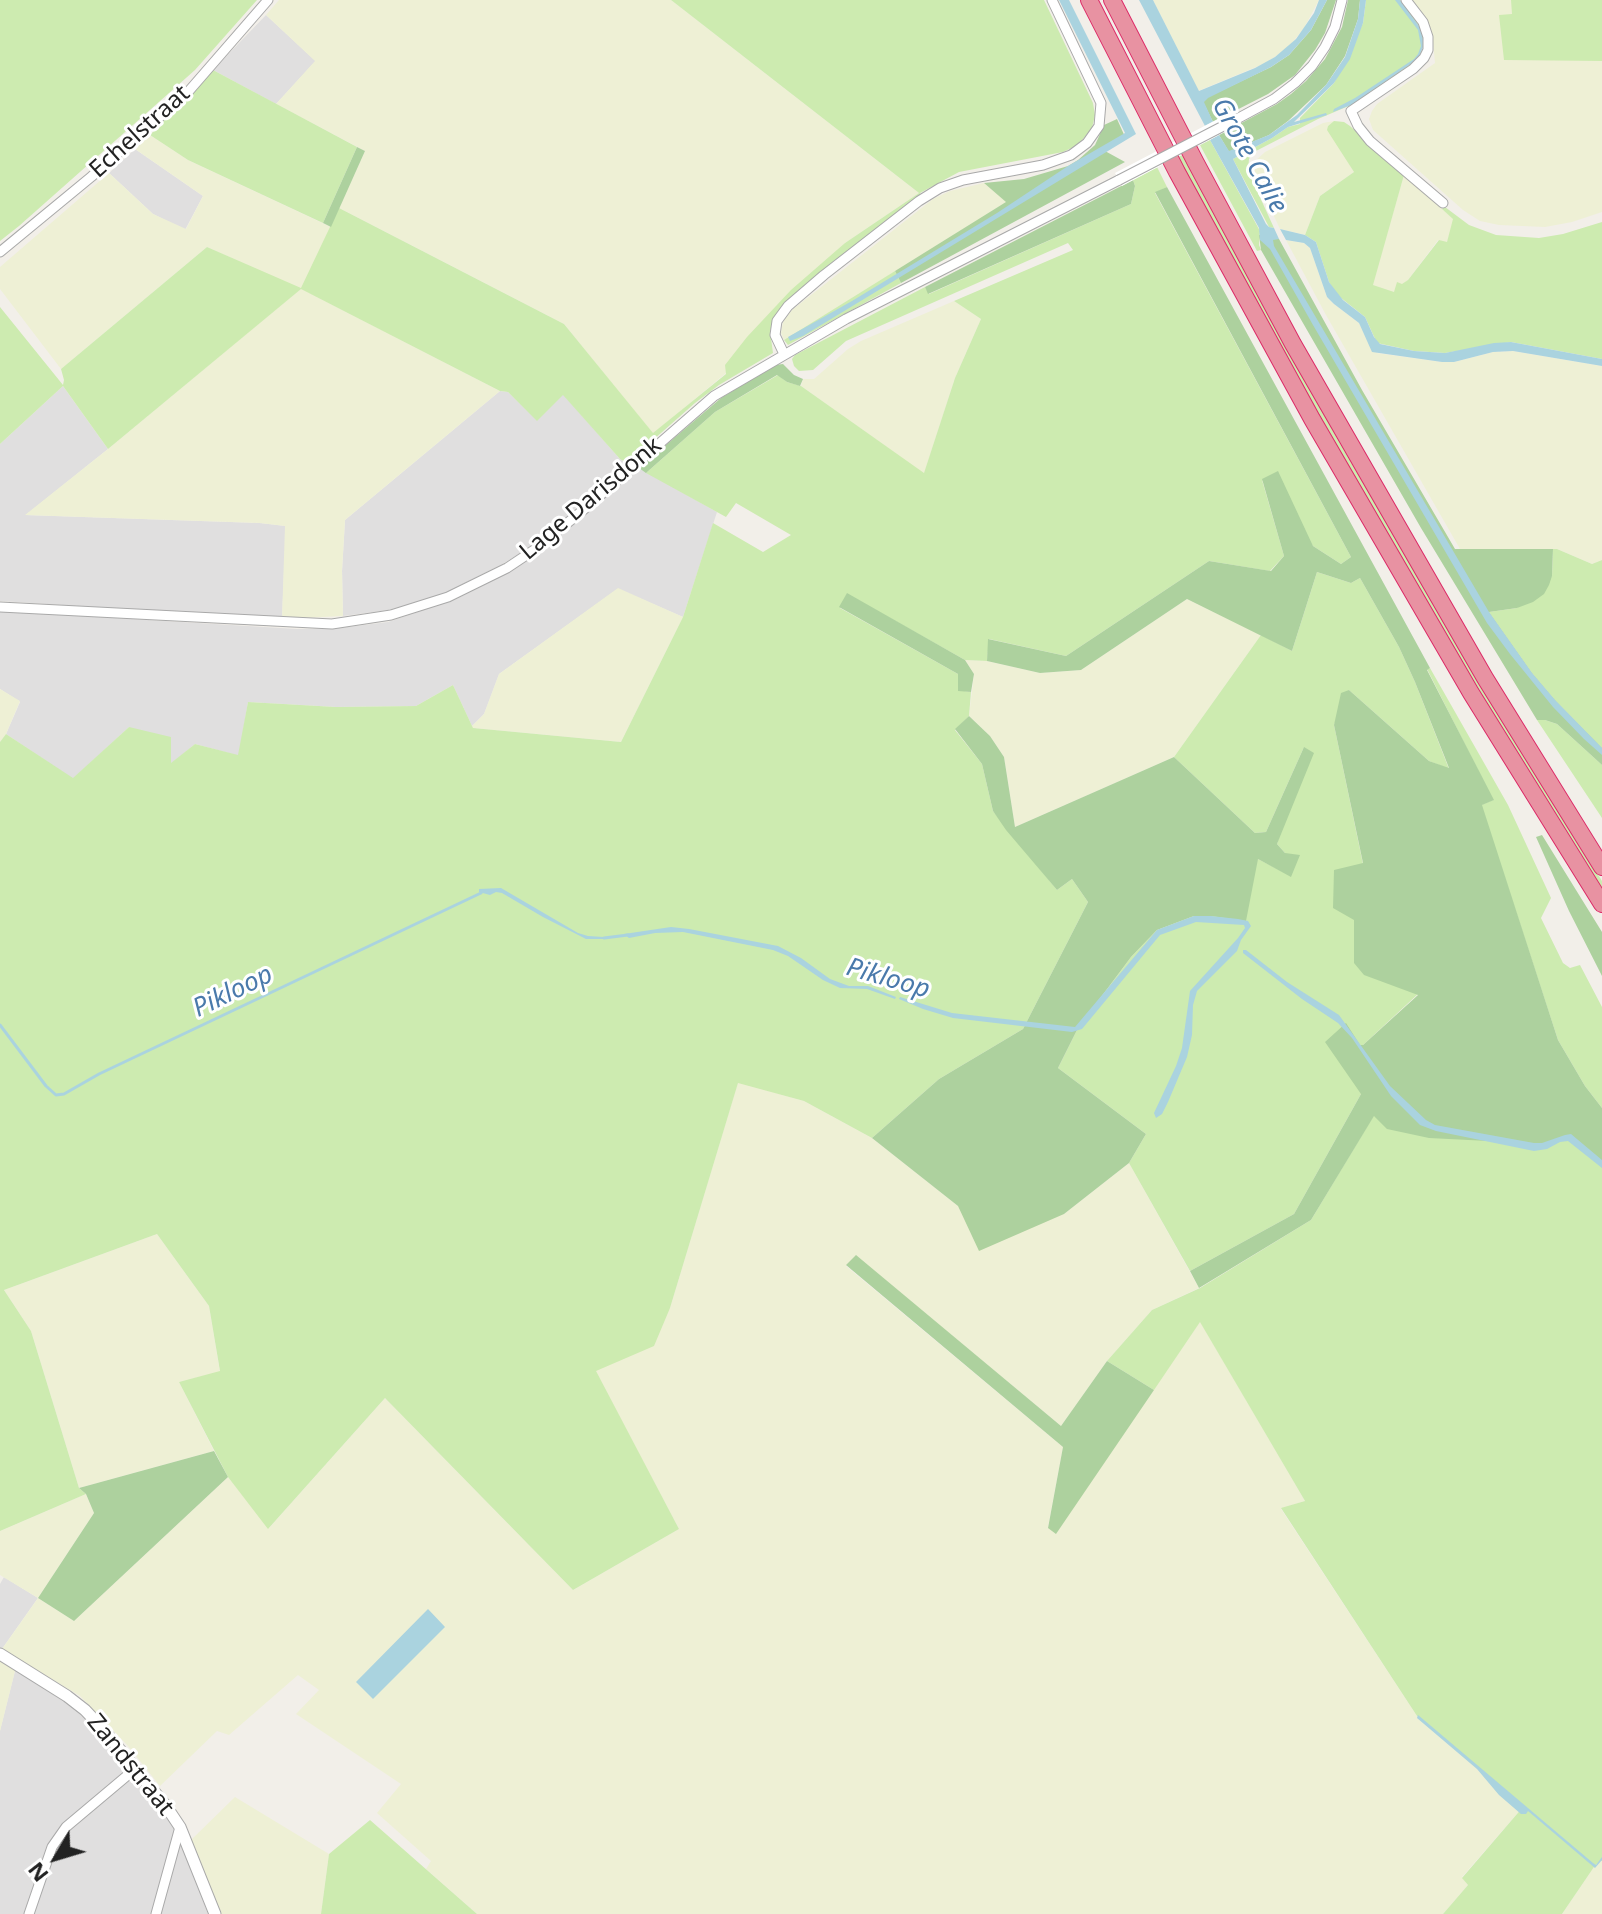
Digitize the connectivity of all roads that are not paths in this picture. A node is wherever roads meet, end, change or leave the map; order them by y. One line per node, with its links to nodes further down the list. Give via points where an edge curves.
1 (268, 0): 8 (street, Echelstraat, via 188,92)
2 (1052, 0): 9 (street, via 1101,103 1099,126 1087,143 1043,165 963,180 919,201 788,306 775,335)
3 (1089, 0): 12 (highway, via 1312,419 1471,693)
4 (1112, 0): 11 (highway, via 1293,344 1485,678)
5 (1342, 0): 9 (street, Lage Darisdonk, bridge, via 1335,27 1312,66 1274,99)
6 (1406, 0): 7 (street, via 1426,29 1424,58 1351,111 1370,141)
7 (1443, 203)
8 (0, 252)
9 (784, 354): 10 (street, Lage Darisdonk, via 714,396 537,548 470,587 410,610 332,624)
10 (0, 607)
11 (1602, 867)
12 (1602, 904)
13 (0, 1654): 14 (street, Zandstraat, via 85,1710)
14 (135, 1769): 15 (street, Zandstraat); 16 (street, via 66,1827 52,1847)
15 (180, 1827): 17 (street); 18 (street, Zandstraat)
16 (29, 1914)
17 (156, 1914)
18 (215, 1914)

